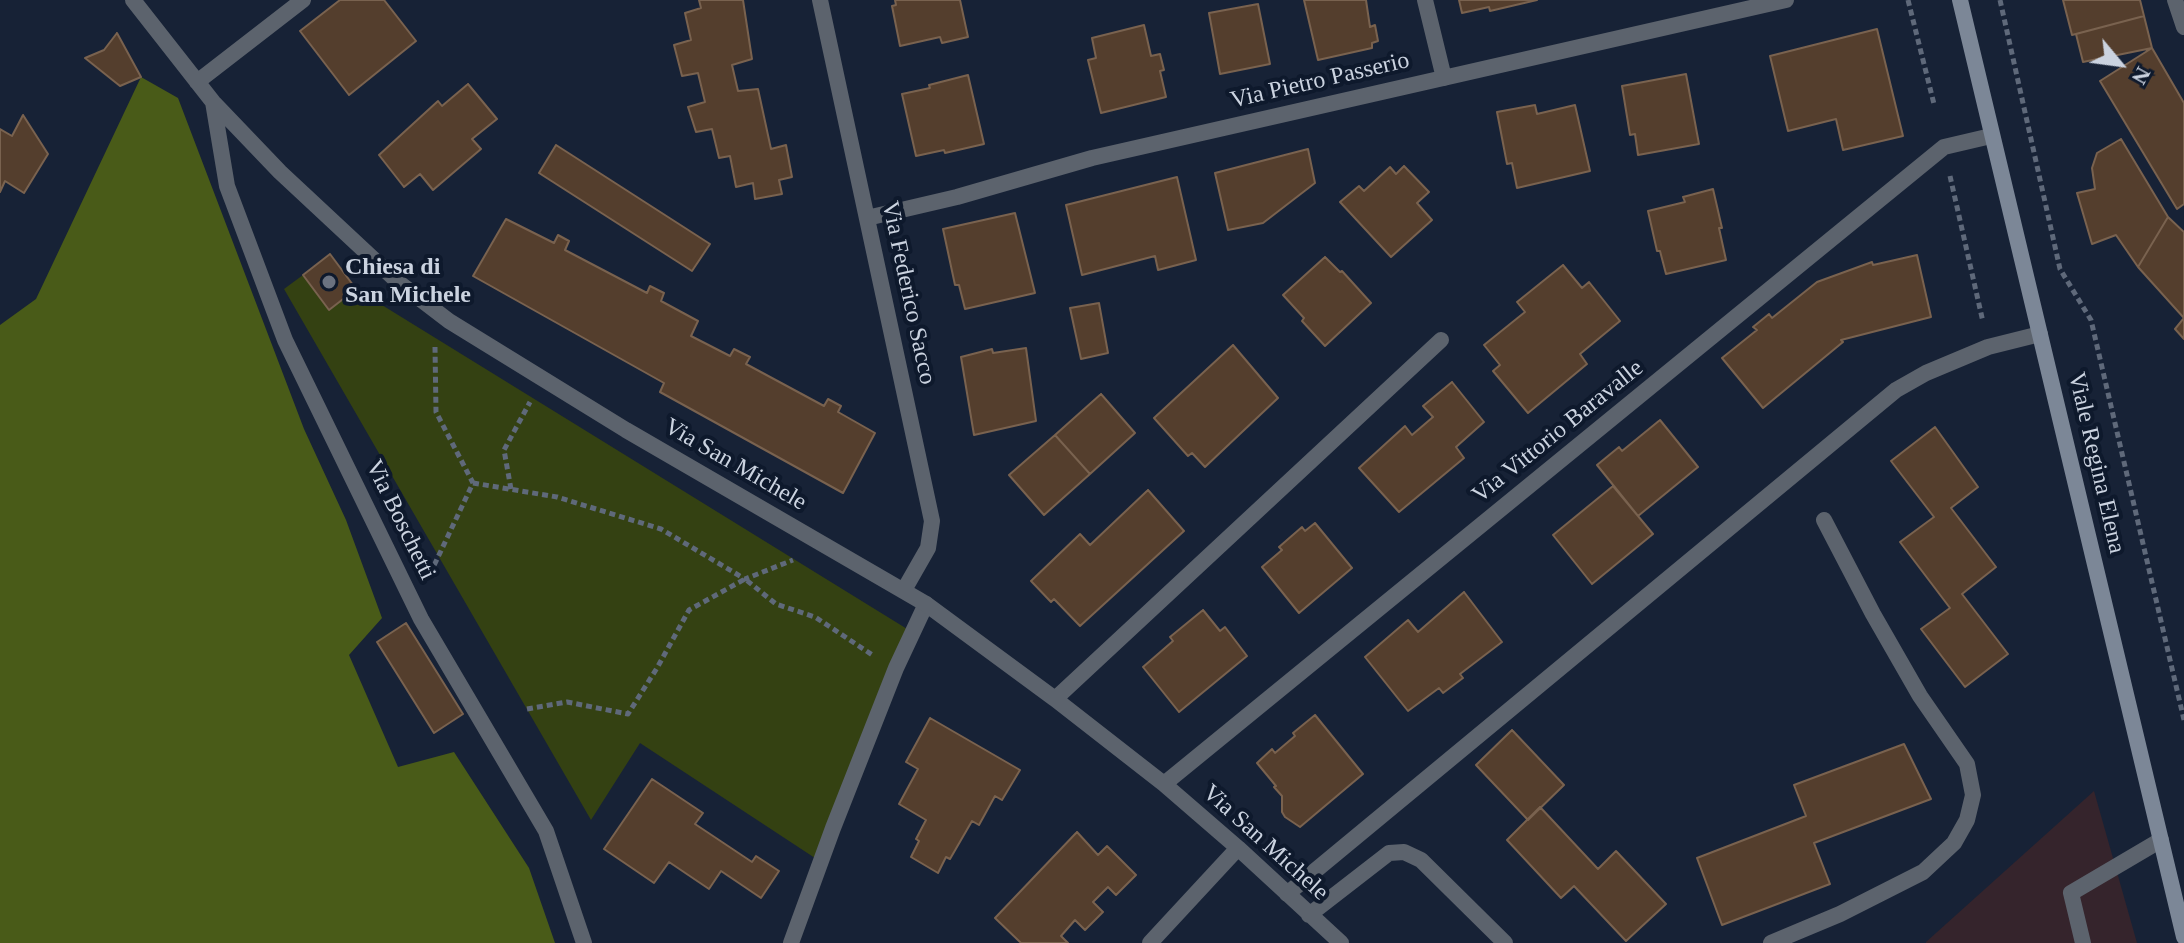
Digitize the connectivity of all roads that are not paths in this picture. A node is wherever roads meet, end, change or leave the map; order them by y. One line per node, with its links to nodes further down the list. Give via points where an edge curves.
1 (133, 0): 10 (street, Via San Michele)
2 (303, 0): 10 (street)
3 (820, 0): 13 (street, Via Federico Sacco)
4 (1425, 0): 9 (street)
5 (1786, 0): 9 (street, Via Pietro Passerio)
6 (1960, 0): 12 (main road, Viale Regina Elena)
7 (2175, 0): 8 (street)
8 (2184, 27)
9 (1444, 78): 13 (street, Via Pietro Passerio, via 1092,158)
10 (197, 82): 11 (street, Via San Michele)
11 (213, 102): 17 (street, Via San Michele, via 349,238 449,321); 26 (street, Via Boschetti, via 227,186 285,340 414,605 546,831)
12 (1991, 136): 14 (main road, Viale Regina Elena); 20 (street, Via Vittorio Baravalle, via 1944,147)
13 (867, 218): 17 (street, Via Federico Sacco, via 932,521 928,548)
14 (2040, 334): 21 (main road, Viale Regina Elena); 23 (street, via 1988,347 1896,390)
15 (1441, 340): 19 (street)
16 (1824, 520): 31 (street, via 1920,696 1967,764 1973,795 1954,843 1923,872)
17 (904, 590): 18 (street, Via San Michele)
18 (926, 604): 19 (street, Via San Michele); 27 (street, via 896,668)
19 (1055, 699): 20 (street, Via San Michele)
20 (1164, 784): 22 (street, Via San Michele)
21 (2161, 840): 25 (main road, Viale Regina Elena); 32 (street, via 2071,893)
22 (1238, 848): 23 (street, Via San Michele); 28 (street)
23 (1287, 894): 24 (street, Via San Michele)
24 (1309, 915): 29 (street, Via San Michele); 30 (street, via 1389,853 1404,852 1421,860)
25 (2184, 937)
26 (584, 943)
27 (791, 943)
28 (1150, 943)
29 (1341, 943)
30 (1505, 943)
31 (1771, 943)
32 (2083, 943)

